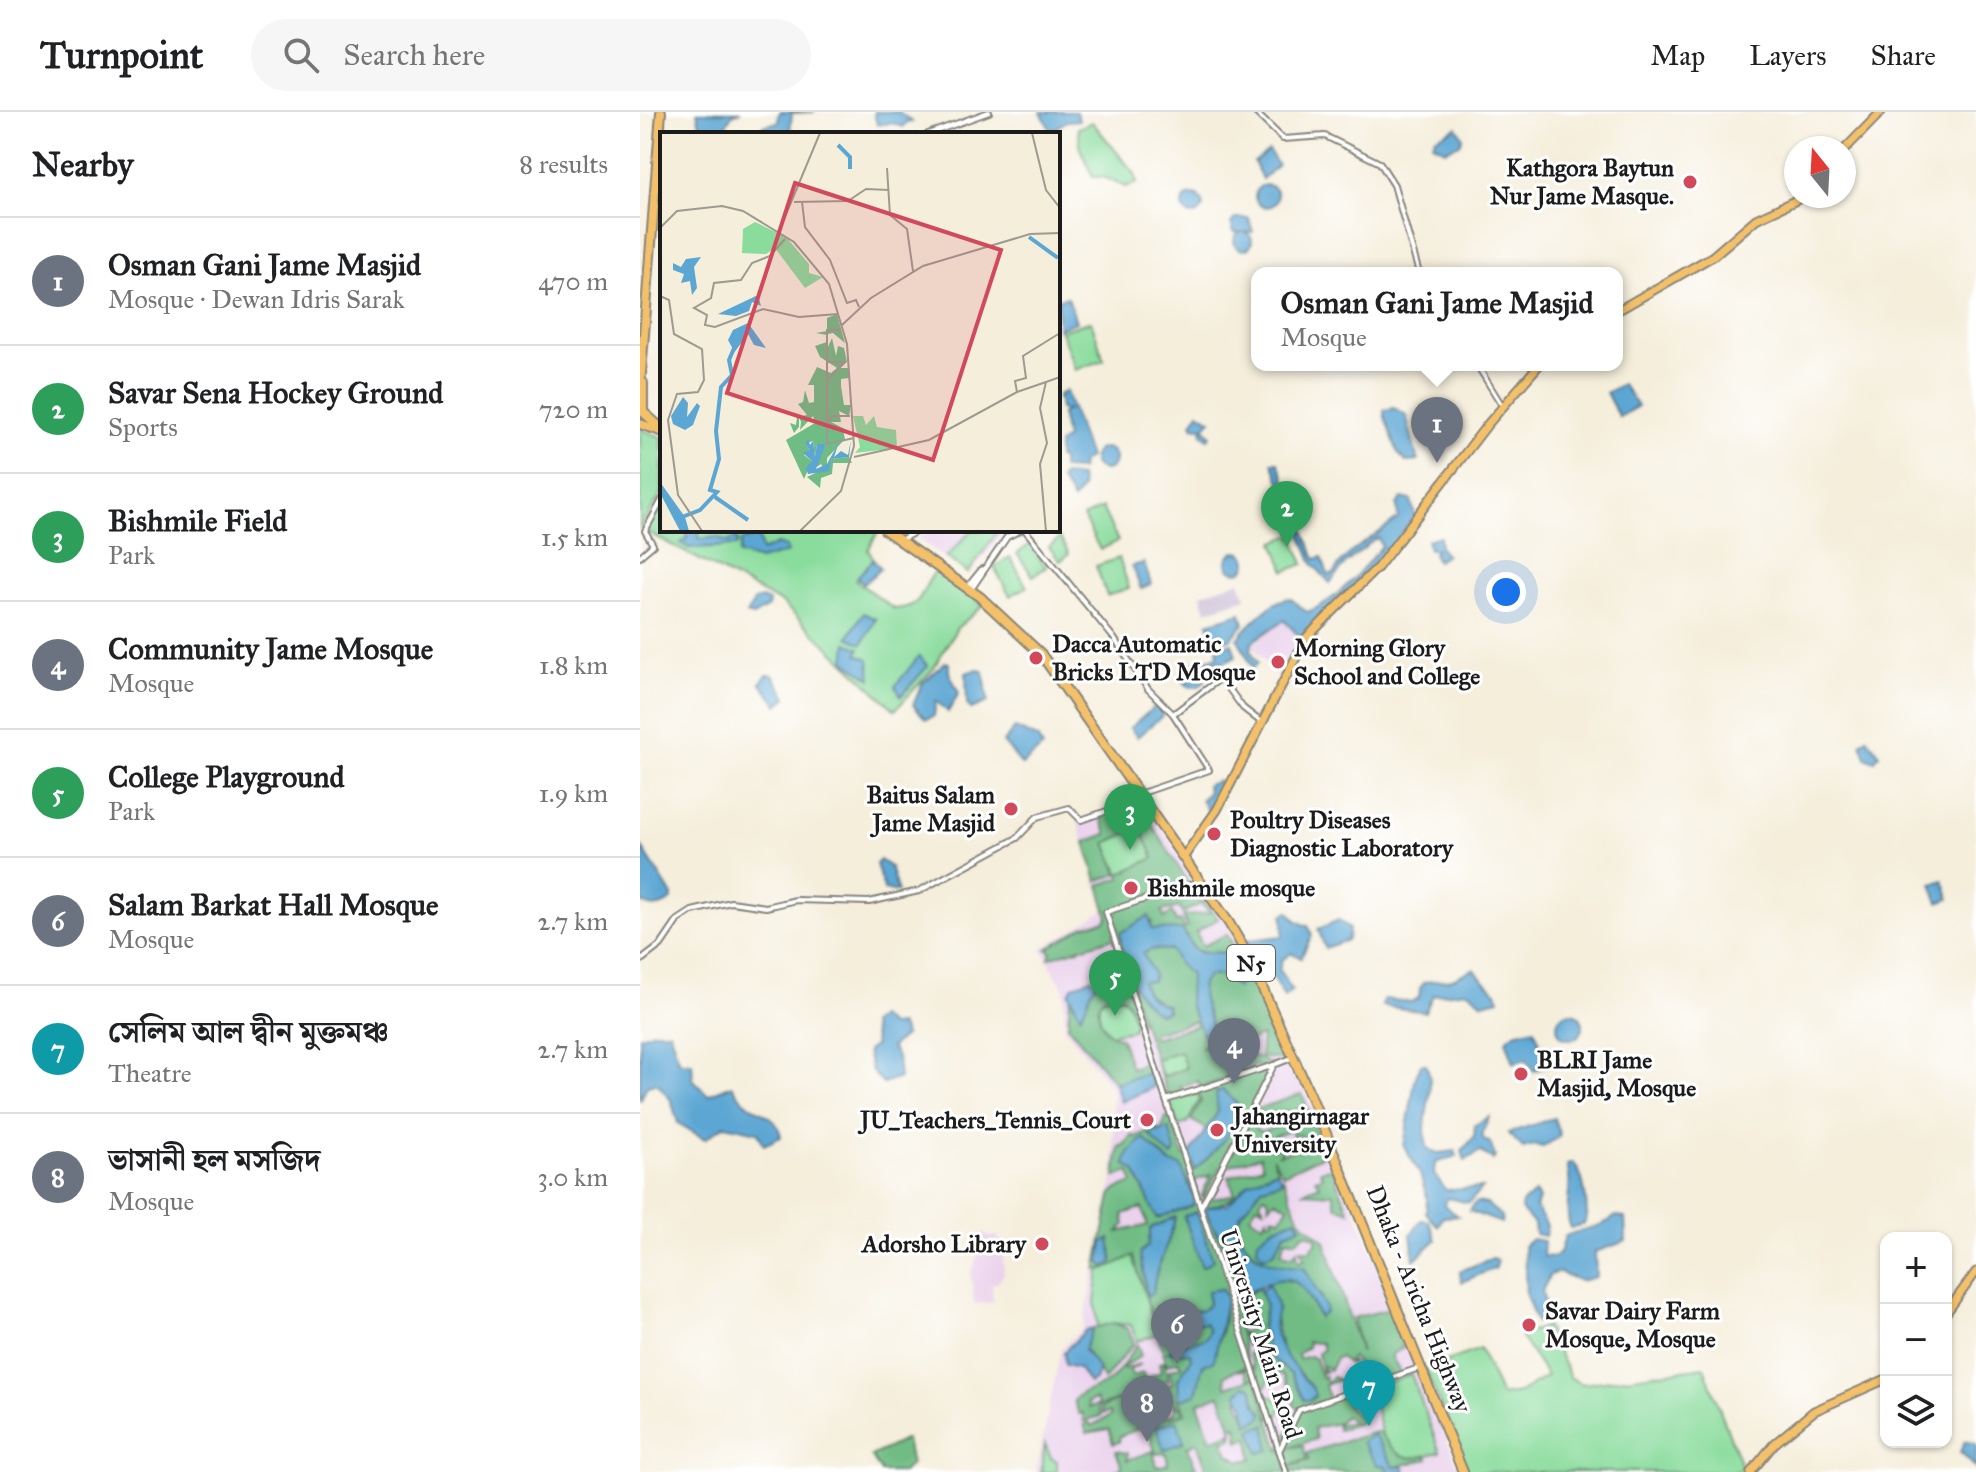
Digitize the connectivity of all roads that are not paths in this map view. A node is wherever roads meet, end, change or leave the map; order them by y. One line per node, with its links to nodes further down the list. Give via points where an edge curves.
1 (660, 112): 8 (highway); 11 (highway)
2 (989, 112): 5 (street)
3 (1255, 112): 9 (street, via 1283,139 1325,136 1380,163 1394,185)
4 (1881, 112): 6 (main road)
5 (934, 132)
6 (1856, 138)
7 (1784, 206): 10 (main road, via 1756,219 1713,256)
8 (657, 227): 11 (highway)
9 (1417, 267)
10 (1623, 308)
11 (641, 354): 14 (highway); 17 (highway, via 642,407)
12 (1481, 371): 15 (street)
13 (1534, 371): 15 (main road)
14 (640, 387)
15 (1503, 407): 30 (main road, via 1378,567 1306,638)
16 (640, 424): 18 (highway)
17 (660, 428)
18 (660, 429)
19 (660, 504): 27 (street, via 645,531 653,545)
20 (890, 532): 26 (highway, Dhaka - Aricha Highway / N5)
21 (890, 532): 31 (highway, Dhaka - Aricha Highway / N5, via 953,576 1028,640)
22 (915, 532): 26 (street)
23 (1005, 532): 28 (street)
24 (1018, 532): 28 (street, via 1007,537)
25 (1025, 532): 29 (street)
26 (902, 539): 28 (highway, Dhaka - Aricha Highway / N5)
27 (640, 556)
28 (971, 587): 31 (highway, Dhaka - Aricha Highway / N5, via 1043,651)
29 (1173, 714): 30 (street, via 1221,678 1243,708); 31 (street, via 1209,770)
30 (1263, 723): 32 (main road, via 1217,810)
31 (1142, 796): 32 (highway, Dhaka - Aricha Highway / N5); 33 (highway, Dhaka - Aricha Highway / N5); 34 (street, via 1081,820 1066,807 1037,817 1017,838 919,891 869,902 796,900 766,907 731,902 692,911)
32 (1185, 855): 35 (highway, Dhaka - Aricha Highway / N5, via 1251,955)
33 (1199, 881): 35 (highway, Dhaka - Aricha Highway / N5, via 1247,954); 37 (street, University Main Road, via 1106,912)
34 (640, 961)
35 (1295, 1057): 36 (street); 41 (highway, Dhaka - Aricha Highway / N5, via 1359,1200)
36 (1274, 1065): 37 (street); 38 (street)
37 (1166, 1100): 38 (street, University Main Road)
38 (1201, 1207): 45 (street, University Main Road)
39 (1976, 1272): 40 (main road)
40 (1952, 1305)
41 (1405, 1324): 42 (highway, Dhaka - Aricha Highway / N5); 47 (highway, Dhaka - Aricha Highway / N5)
42 (1421, 1369): 44 (street); 44 (street); 47 (highway, Dhaka - Aricha Highway / N5)
43 (1880, 1382): 48 (main road, via 1814,1411 1774,1444)
44 (1299, 1410): 45 (street)
45 (1279, 1451): 46 (street, University Main Road)
46 (1286, 1472)
47 (1465, 1472)
48 (1751, 1472)

